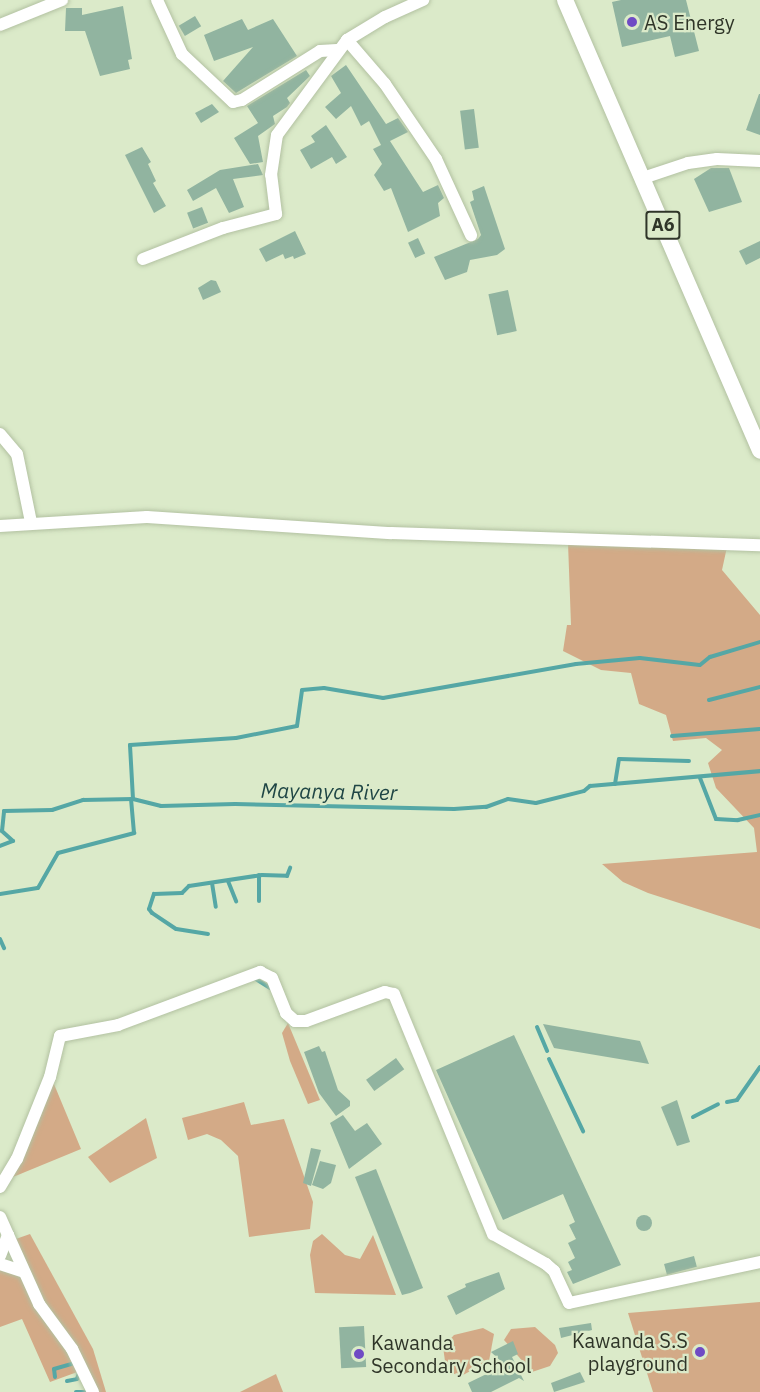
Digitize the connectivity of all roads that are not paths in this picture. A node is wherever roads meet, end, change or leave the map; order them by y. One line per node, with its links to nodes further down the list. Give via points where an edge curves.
1 (62, 0): 5 (street)
2 (157, 0): 7 (street, via 182,54 233,102 320,51)
3 (423, 0): 6 (street)
4 (565, 0): 9 (main road, A6)
5 (0, 25)
6 (347, 40): 7 (street); 10 (street, via 385,84 436,159)
7 (337, 50): 11 (street, via 274,143 270,175 276,214 223,228)
8 (760, 160): 9 (street, via 688,163)
9 (643, 178): 13 (main road, A6)
10 (471, 235)
11 (143, 259)
12 (0, 434): 14 (street, via 19,460)
13 (760, 451)
14 (31, 522): 15 (street); 16 (street, via 147,518 391,533)
15 (0, 526)
16 (760, 545)
17 (0, 1187): 21 (street, via 17,1159 50,1077 60,1036 118,1024 260,972 272,978 286,1013 295,1021 306,1021 385,992 394,994 493,1234 554,1271 569,1303)
18 (0, 1217): 19 (street)
19 (8, 1235): 20 (street); 23 (street)
20 (0, 1256)
21 (760, 1262)
22 (0, 1264): 23 (street)
23 (24, 1272): 24 (street, via 39,1305 72,1349)
24 (93, 1392)

